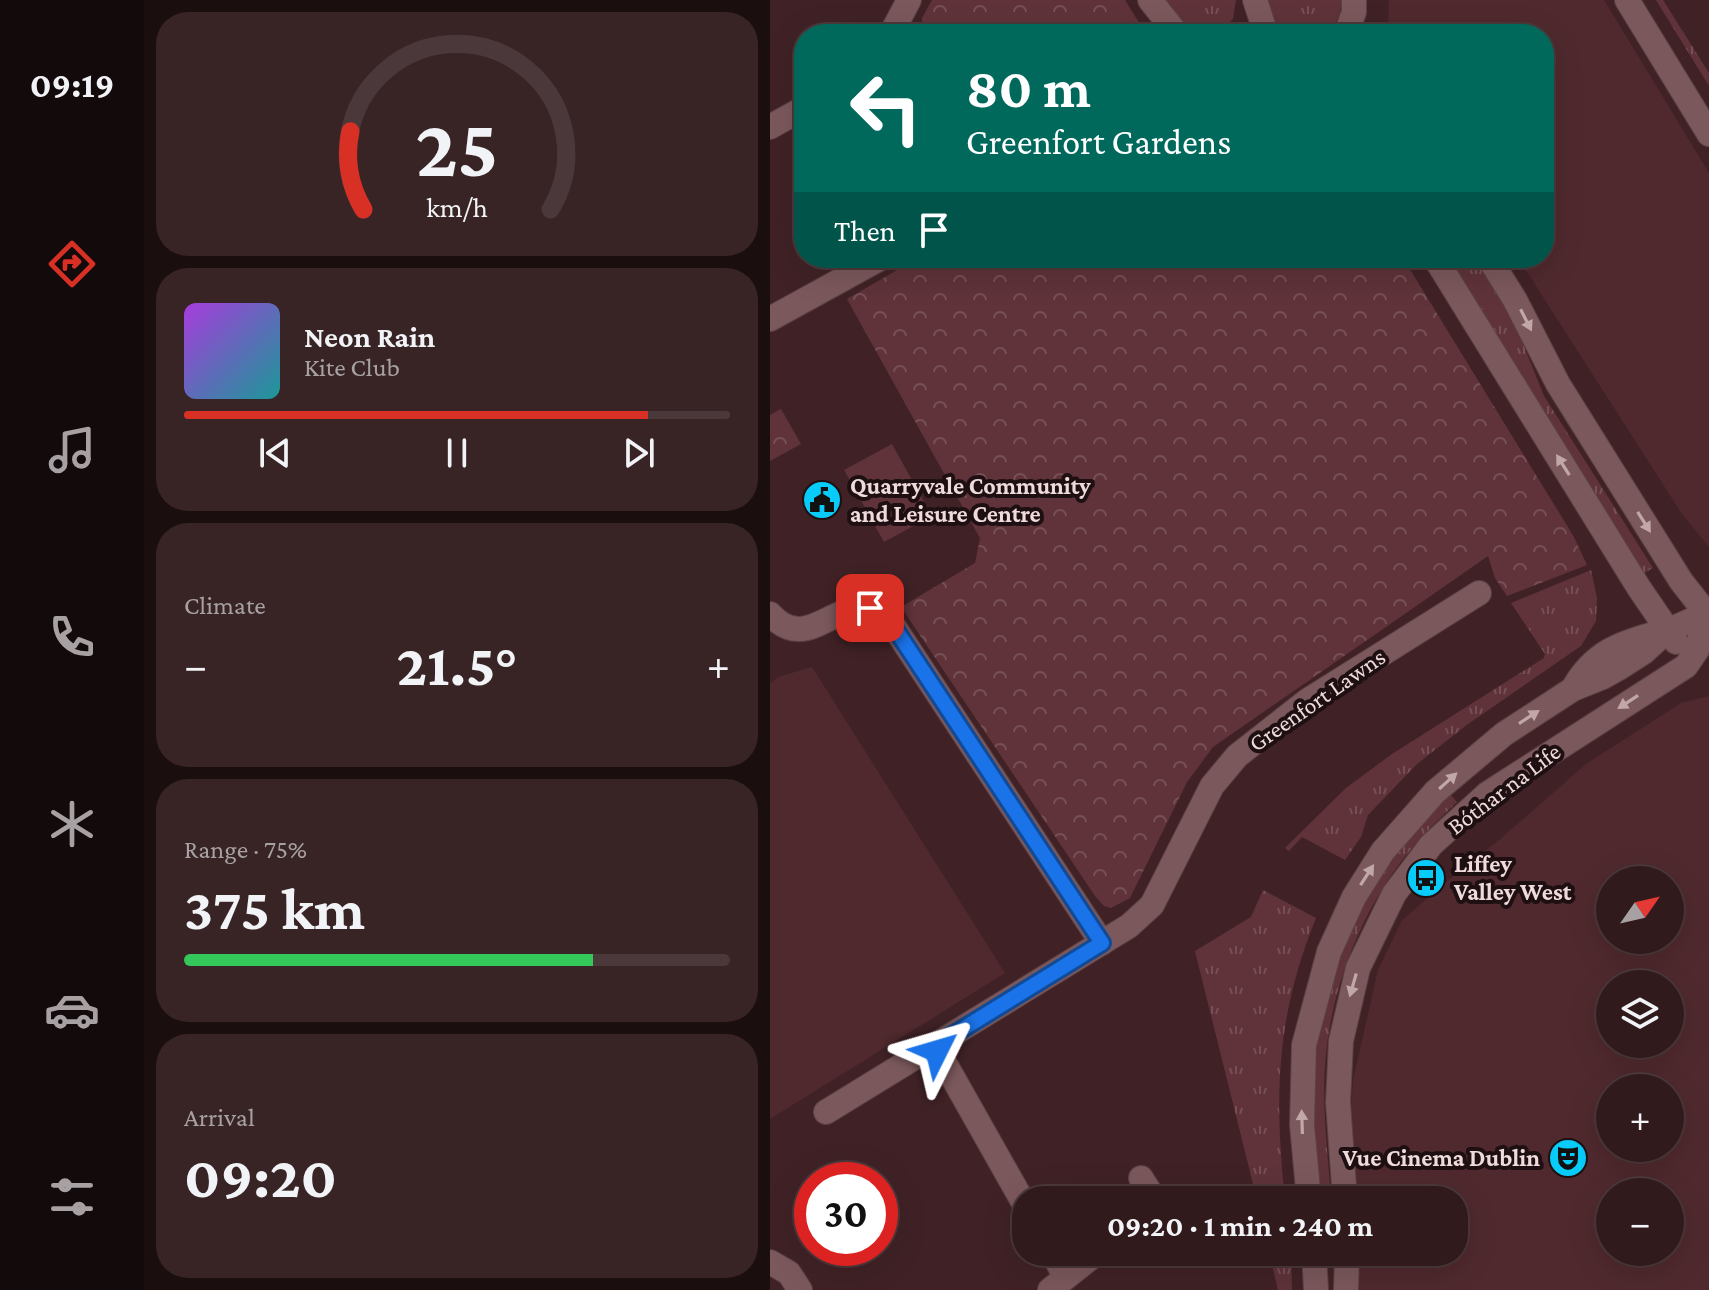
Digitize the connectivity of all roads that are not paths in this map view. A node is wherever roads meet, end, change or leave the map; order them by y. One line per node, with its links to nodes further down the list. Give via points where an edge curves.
1 (909, 0): 4 (street)
2 (1150, 0): 5 (street)
3 (1627, 0): 8 (street)
4 (896, 24)
5 (1169, 24)
6 (794, 114): 7 (street)
7 (770, 127)
8 (1709, 134)
9 (863, 268): 12 (street)
10 (1441, 268): 16 (street, one-way to 10)
11 (1495, 268): 15 (street, one-way to 15, via 1558,384)
12 (770, 319)
13 (1479, 593): 18 (street, Greenfort Lawns, via 1307,701 1237,756 1212,786 1152,905)
14 (770, 614): 18 (street, via 786,626 806,629 855,608 881,613)
15 (1707, 616): 16 (street, Bóthar na Life); 17 (street)
16 (1667, 631): 17 (street); 24 (street, Bóthar na Life, one-way to 16, via 1302,1125 1304,1045 1329,952 1383,851 1435,792 1504,734 1573,689 1619,668)
17 (1701, 661): 25 (street, Bóthar na Life, one-way to 25, via 1487,794 1431,845 1394,894 1358,968 1341,1041 1338,1102)
18 (1102, 943): 19 (street, Greenfort Lawns)
19 (935, 1046): 20 (street, Greenfort Lawns); 22 (street)
20 (826, 1112)
21 (1141, 1178): 23 (street)
22 (1014, 1186)
23 (1146, 1186)
24 (1308, 1186)
25 (1344, 1186)
26 (770, 1262): 31 (street, via 789,1273)
27 (1080, 1266): 30 (street)
28 (1315, 1266): 32 (street)
29 (1347, 1266): 33 (street)
30 (1058, 1283)
31 (800, 1290)
32 (1316, 1290)
33 (1346, 1290)

